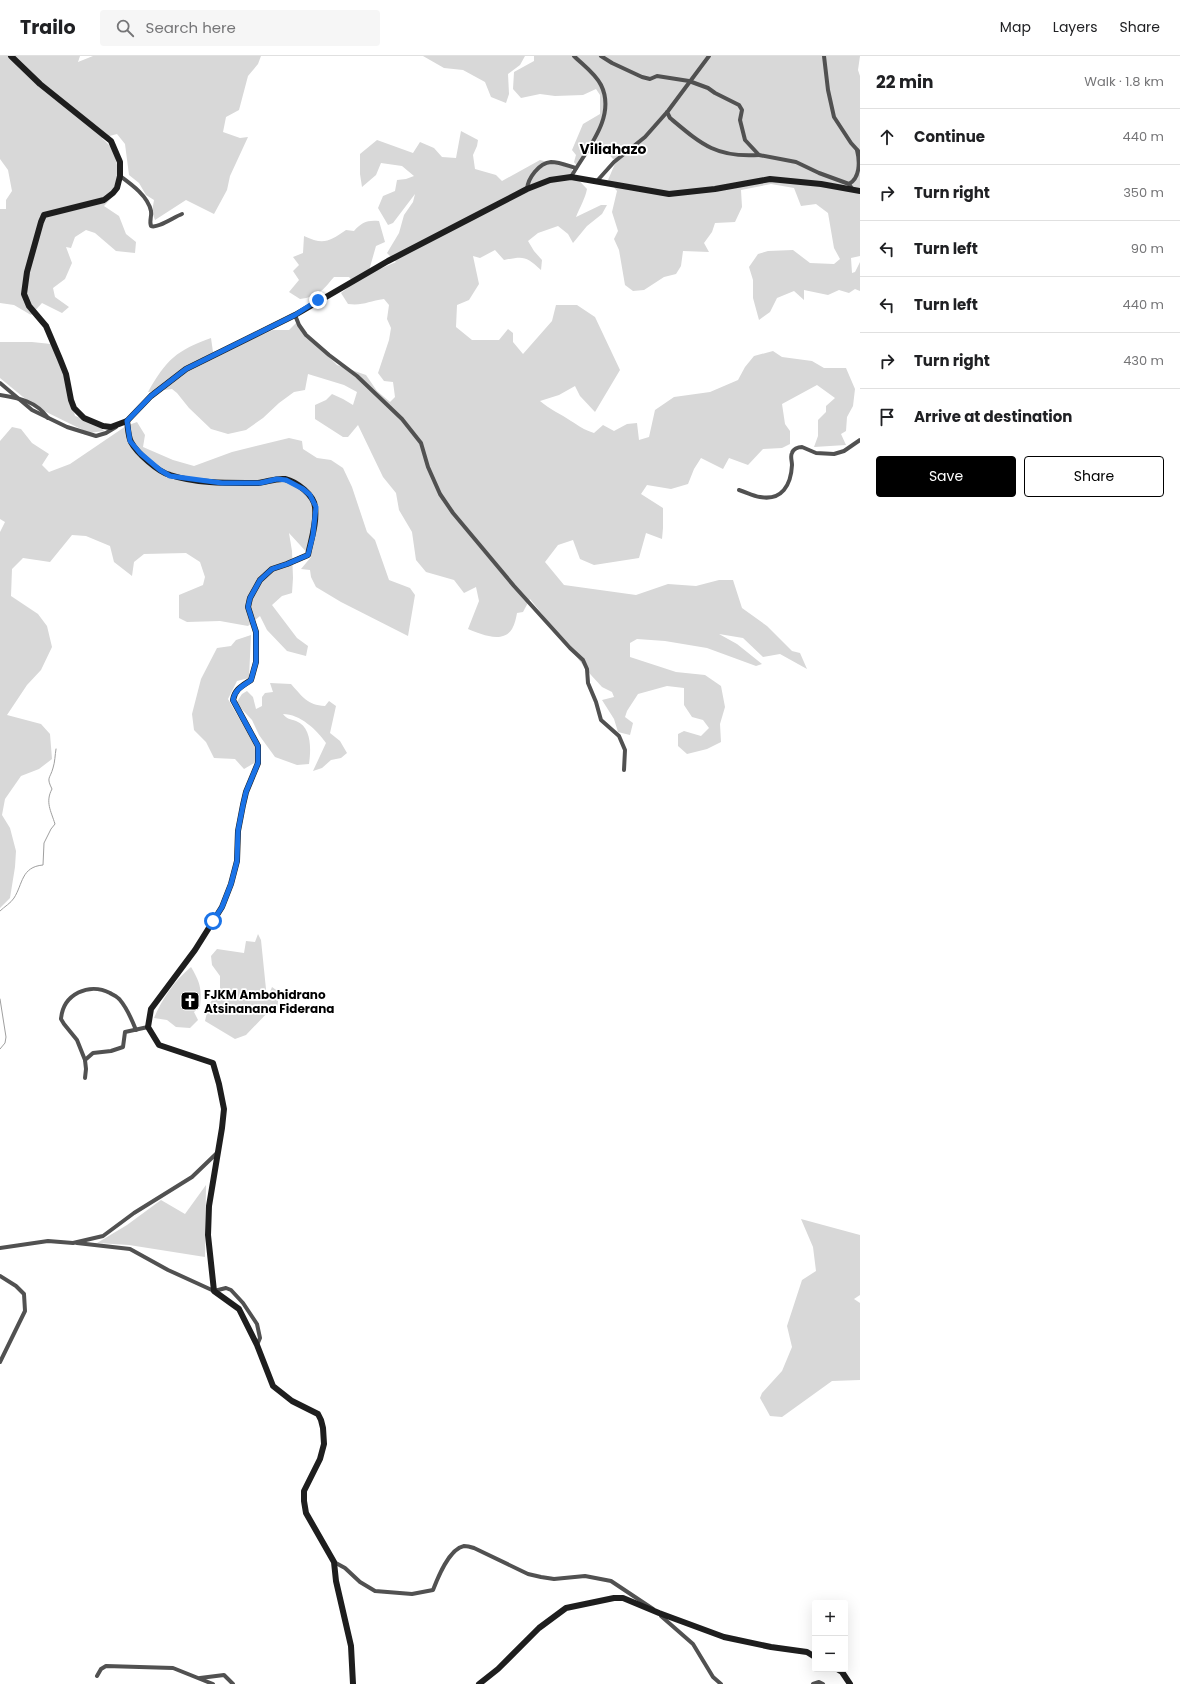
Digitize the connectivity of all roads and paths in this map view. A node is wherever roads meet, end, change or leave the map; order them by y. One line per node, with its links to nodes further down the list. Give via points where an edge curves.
1 (11, 56): 11 (street, via 40,84 111,141 118,155)
2 (574, 56): 10 (street, via 601,85 606,109 605,119)
3 (601, 56): 6 (street, via 642,77 650,79 657,76)
4 (709, 56): 6 (street)
5 (824, 56): 8 (street, via 834,117)
6 (689, 81): 7 (street); 9 (street, via 739,105 742,110 740,120 745,140)
7 (667, 112): 9 (street, via 670,118 706,147 735,156); 13 (street, via 645,137 614,162)
8 (858, 152): 14 (street, via 857,174)
9 (759, 155): 14 (street, via 796,162)
10 (576, 168): 12 (street); 15 (street, via 552,162 546,164 529,179)
11 (120, 176): 17 (street, via 138,189 148,204 152,212 153,228); 22 (street, via 117,188 104,200 44,215 40,222 24,289 27,302 46,326 60,359 74,408 84,418 103,426 111,427)
12 (571, 177): 13 (street); 15 (street, via 550,180)
13 (597, 181): 14 (street, via 669,194 770,179)
14 (851, 187): 16 (street)
15 (527, 189): 18 (street, via 388,261)
16 (860, 191)
17 (182, 214)
18 (295, 315): 22 (street, via 186,369 151,396); 25 (street, via 306,335 357,376 402,419 421,443 440,494 453,513 514,586 583,660 601,720 619,736 625,750)
19 (0, 383): 21 (street)
20 (0, 395): 21 (street)
21 (19, 399): 22 (street, via 32,410 48,418 96,436)
22 (127, 421): 26 (street, via 130,441 140,453 165,473 222,483 286,480 310,495 316,507 308,555 272,569 260,580 250,598 248,607 256,632 256,662 251,680 238,688 233,700 258,746 258,763 243,805 238,831 237,861 231,884 222,907 195,950 151,1009)
23 (860, 440): 24 (street, via 844,451 834,454 816,453 802,447 792,451 789,480 776,497 761,498)
24 (739, 490)
25 (624, 770)
26 (148, 1027): 27 (street); 30 (street, via 159,1045 213,1063 224,1109)
27 (136, 1030): 28 (street, via 125,1032 123,1047 93,1053); 28 (street, via 120,998 94,988 75,993 67,1003 61,1019 77,1040)
28 (85, 1060): 29 (street)
29 (85, 1078)
30 (217, 1153): 31 (street, via 192,1176 103,1236); 34 (street, via 209,1206 208,1235)
31 (73, 1242): 32 (street, via 48,1241); 34 (street, via 130,1249)
32 (0, 1248)
33 (0, 1276): 36 (street, via 24,1294 25,1311)
34 (214, 1291): 35 (street, via 239,1309); 35 (street, via 226,1288 238,1296 257,1324 260,1338)
35 (257, 1345): 37 (street, via 272,1386 292,1401 318,1414 321,1420 324,1444 320,1459 304,1491 304,1501 306,1513)
36 (0, 1362)
37 (334, 1562): 38 (street, via 375,1591 412,1594 433,1590 450,1556 465,1546 528,1574 554,1579 584,1576 611,1581); 45 (street, via 351,1646)
38 (659, 1613): 39 (street, via 724,1637 807,1652); 46 (street, via 623,1598 602,1599 566,1608 538,1628 498,1669); 47 (street, via 693,1644 713,1677)
39 (812, 1655)
40 (842, 1672): 50 (street)
41 (97, 1676): 42 (street, via 106,1666 128,1666 172,1668)
42 (199, 1678): 43 (street); 44 (street, via 224,1675)
43 (213, 1684)
44 (233, 1684)
45 (353, 1684)
46 (479, 1684)
47 (721, 1684)
48 (813, 1684): 49 (street)
49 (824, 1684)
50 (850, 1684)

